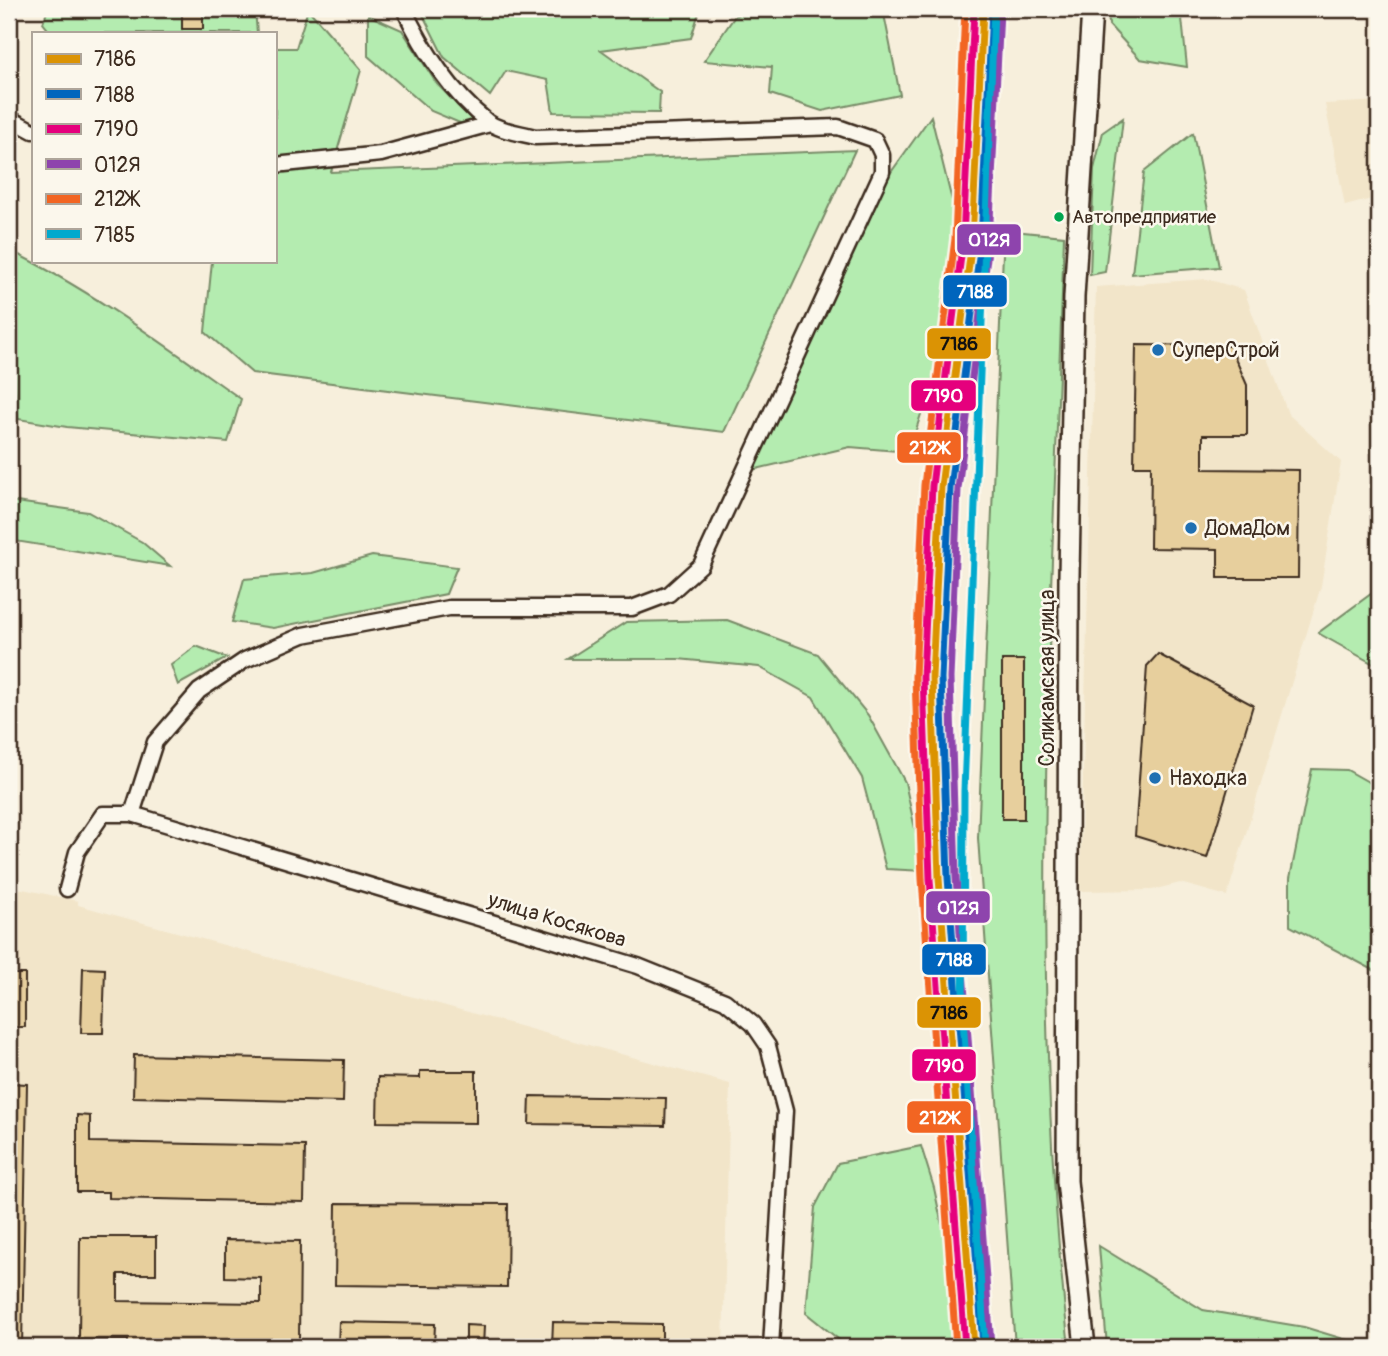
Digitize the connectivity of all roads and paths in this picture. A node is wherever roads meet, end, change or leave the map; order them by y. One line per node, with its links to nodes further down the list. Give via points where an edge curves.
1 (404, 9): 4 (street, via 419,41 454,88)
2 (1092, 9): 10 (main road, Соликамская улица, via 1074,296 1069,576 1067,1181)
3 (9, 118): 5 (street)
4 (490, 124): 6 (street, via 380,154); 7 (street, via 535,137 838,127 875,140 882,155 882,172 701,565 668,594 632,608 449,608 303,635 245,660 199,691 155,742)
5 (32, 130)
6 (276, 165)
7 (132, 814): 8 (street, улица Косякова, via 103,814 77,852); 9 (street, улица Косякова, via 638,966 725,1001 753,1024 768,1046 785,1111)
8 (67, 889)
9 (771, 1347)
10 (1086, 1347)

